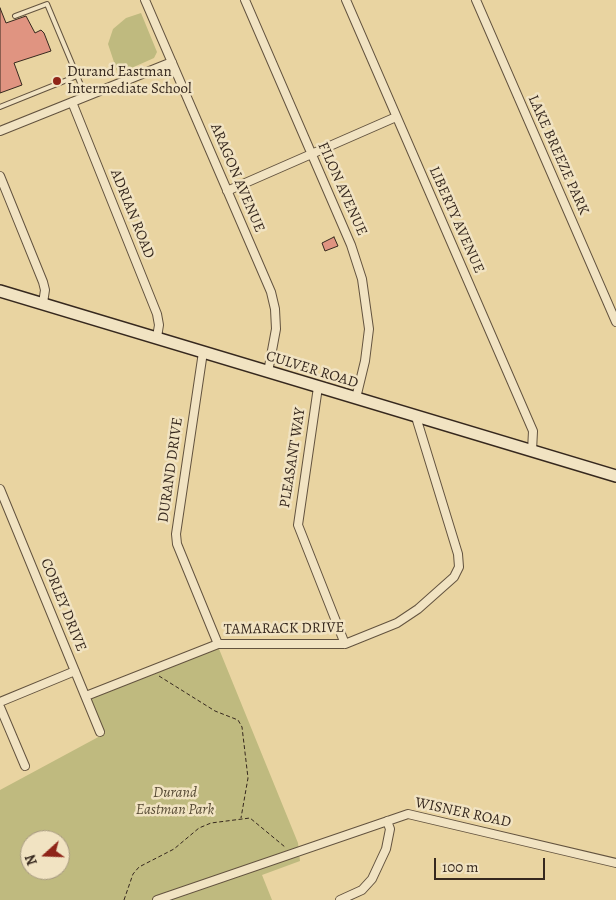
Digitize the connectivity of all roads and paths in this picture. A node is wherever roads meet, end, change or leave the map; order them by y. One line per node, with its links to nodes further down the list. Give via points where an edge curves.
1 (145, 0): 6 (street, ARAGON AVENUE)
2 (245, 0): 13 (street, FILON AVENUE)
3 (346, 0): 11 (street, LIBERTY AVENUE)
4 (476, 0): 18 (street, LAKE BREEZE PARK)
5 (15, 16): 7 (lane, via 47,4)
6 (172, 62): 8 (street); 15 (street, ARAGON AVENUE)
7 (77, 76): 8 (lane); 10 (lane)
8 (86, 97): 9 (street)
9 (72, 102): 12 (street); 19 (street, ADRIAN ROAD, via 157,314)
10 (2, 105)
11 (396, 117): 13 (street); 25 (street, LIBERTY AVENUE, via 533,431)
12 (0, 132)
13 (311, 154): 15 (street); 23 (street, FILON AVENUE, via 357,260 366,296 368,344)
14 (0, 176): 17 (street, via 44,282)
15 (228, 191): 21 (street, ARAGON AVENUE, via 274,300 276,329)
16 (0, 291): 17 (main road, CULVER ROAD)
17 (43, 304): 19 (main road, CULVER ROAD)
18 (616, 322)
19 (157, 337): 20 (main road, CULVER ROAD)
20 (203, 352): 21 (main road, CULVER ROAD); 28 (street, DURAND DRIVE, via 176,534 177,544)
21 (268, 372): 22 (main road, CULVER ROAD)
22 (318, 388): 23 (main road, CULVER ROAD); 29 (street, PLEASANT WAY, via 298,525)
23 (356, 398): 24 (main road, CULVER ROAD)
24 (416, 417): 25 (main road, CULVER ROAD); 29 (street, TAMARACK DRIVE, via 460,567 454,577 418,609 397,623)
25 (532, 451): 26 (main road, CULVER ROAD)
26 (616, 476)
27 (0, 489): 30 (street, CORLEY DRIVE)
28 (218, 644): 29 (street, TAMARACK DRIVE); 31 (street, TAMARACK DRIVE)
29 (345, 644)
30 (75, 671): 32 (street, CORLEY DRIVE); 33 (street)
31 (150, 671): 32 (street, TAMARACK DRIVE); 37 (path, via 215,711 238,720 242,728 248,778)
32 (86, 696): 35 (street, CORLEY DRIVE)
33 (0, 702)
34 (0, 707): 36 (street)
35 (100, 732)
36 (25, 766)
37 (241, 819): 39 (path, via 250,818); 41 (path, via 199,828 174,849 139,867 133,874)
38 (387, 821): 39 (street, WISNER ROAD); 40 (street, WISNER ROAD, via 408,814); 43 (street, via 390,829 386,849 372,879 362,890)
39 (293, 855): 42 (street, WISNER ROAD)
40 (616, 863)
41 (124, 900)
42 (157, 900)
43 (340, 900)

